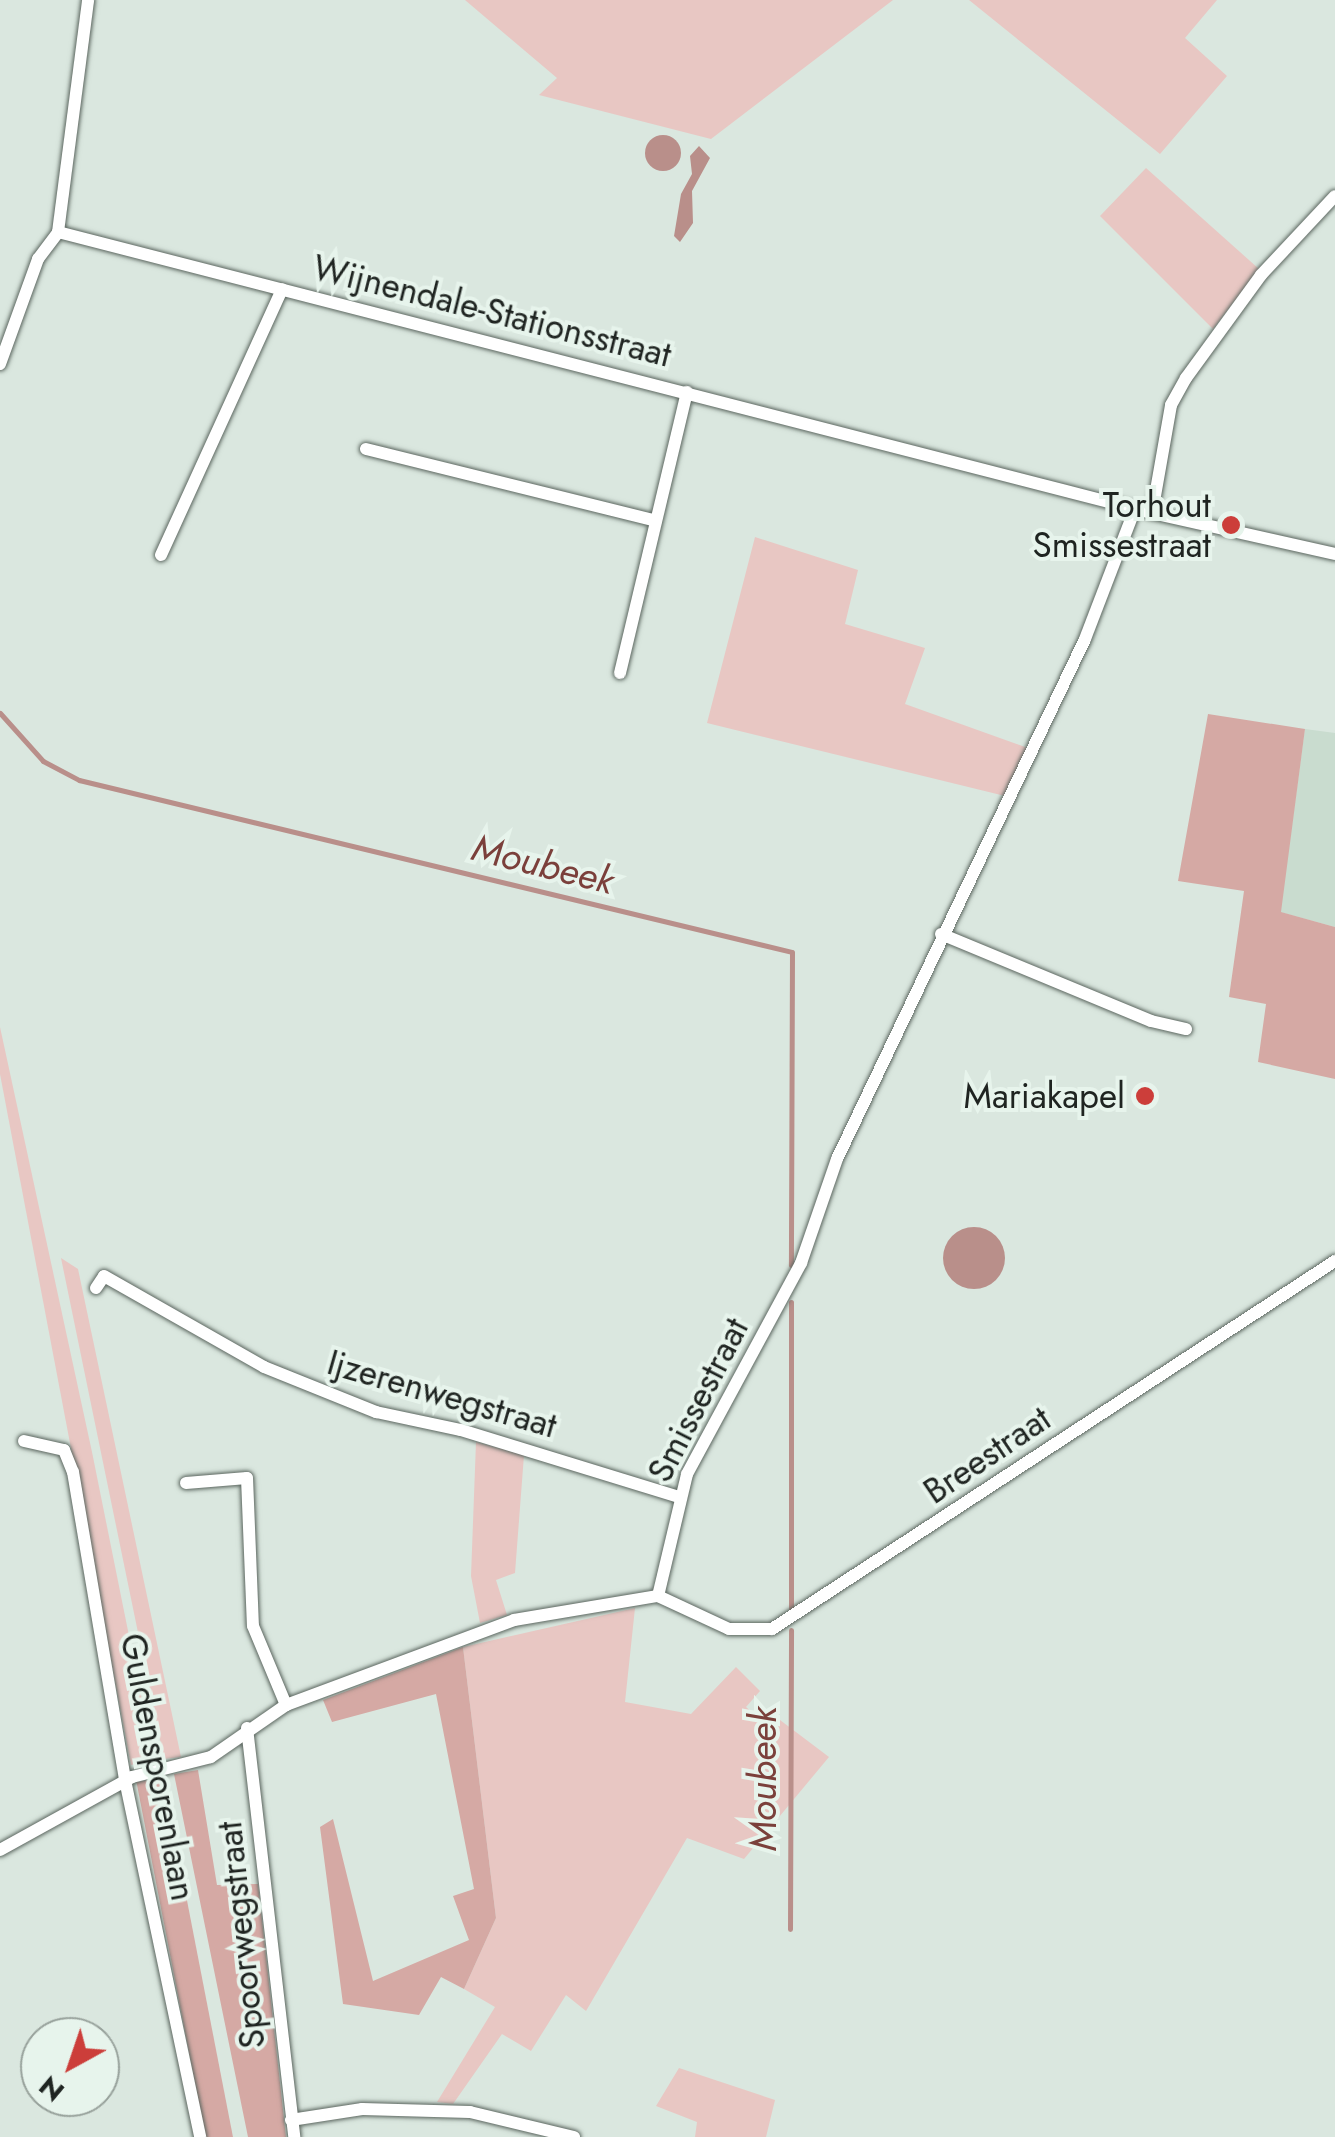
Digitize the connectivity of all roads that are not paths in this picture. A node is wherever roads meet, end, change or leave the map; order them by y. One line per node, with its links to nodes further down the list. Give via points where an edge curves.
1 (88, 0): 3 (street)
2 (1335, 196): 9 (street, via 1261,275 1186,378 1171,405)
3 (58, 232): 4 (street, Wijnendale-Stationsstraat); 5 (street, via 38,259)
4 (282, 289): 6 (street, Wijnendale-Stationsstraat); 12 (street, Wijnendale-Stationsstraat)
5 (0, 364)
6 (687, 392): 8 (street, Wijnendale-Stationsstraat); 10 (street, Wijnendale-Stationsstraat)
7 (366, 449): 10 (street)
8 (1135, 509): 9 (street, Wijnendale-Stationsstraat); 14 (street, Smissestraat, via 1086,639)
9 (1152, 513): 11 (street, Wijnendale-Stationsstraat)
10 (653, 520): 13 (street, Wijnendale-Stationsstraat)
11 (1335, 554)
12 (161, 555)
13 (620, 673)
14 (940, 934): 15 (street, via 1151,1022); 20 (street, Smissestraat, via 838,1159 801,1263)
15 (1186, 1029)
16 (1335, 1261): 21 (street, Breestraat, via 784,1623 757,1632 729,1629)
17 (96, 1288): 20 (street, Ijzerenwegstraat, via 104,1276 264,1367 376,1412 461,1430)
18 (24, 1442): 24 (street, Guldensporenlaan, via 64,1450 73,1472)
19 (186, 1483): 22 (street, via 247,1478 252,1626)
20 (680, 1497): 21 (street, Smissestraat)
21 (658, 1596): 22 (street, via 514,1620)
22 (286, 1705): 23 (street)
23 (247, 1728): 24 (street, via 197,1763); 26 (street, Spoorwegstraat)
24 (128, 1778): 25 (street); 27 (street, Guldensporenlaan)
25 (0, 1850)
26 (291, 2120): 28 (street, Spoorwegstraat); 29 (street, via 362,2109 470,2112)
27 (200, 2137)
28 (294, 2137)
29 (574, 2137)

